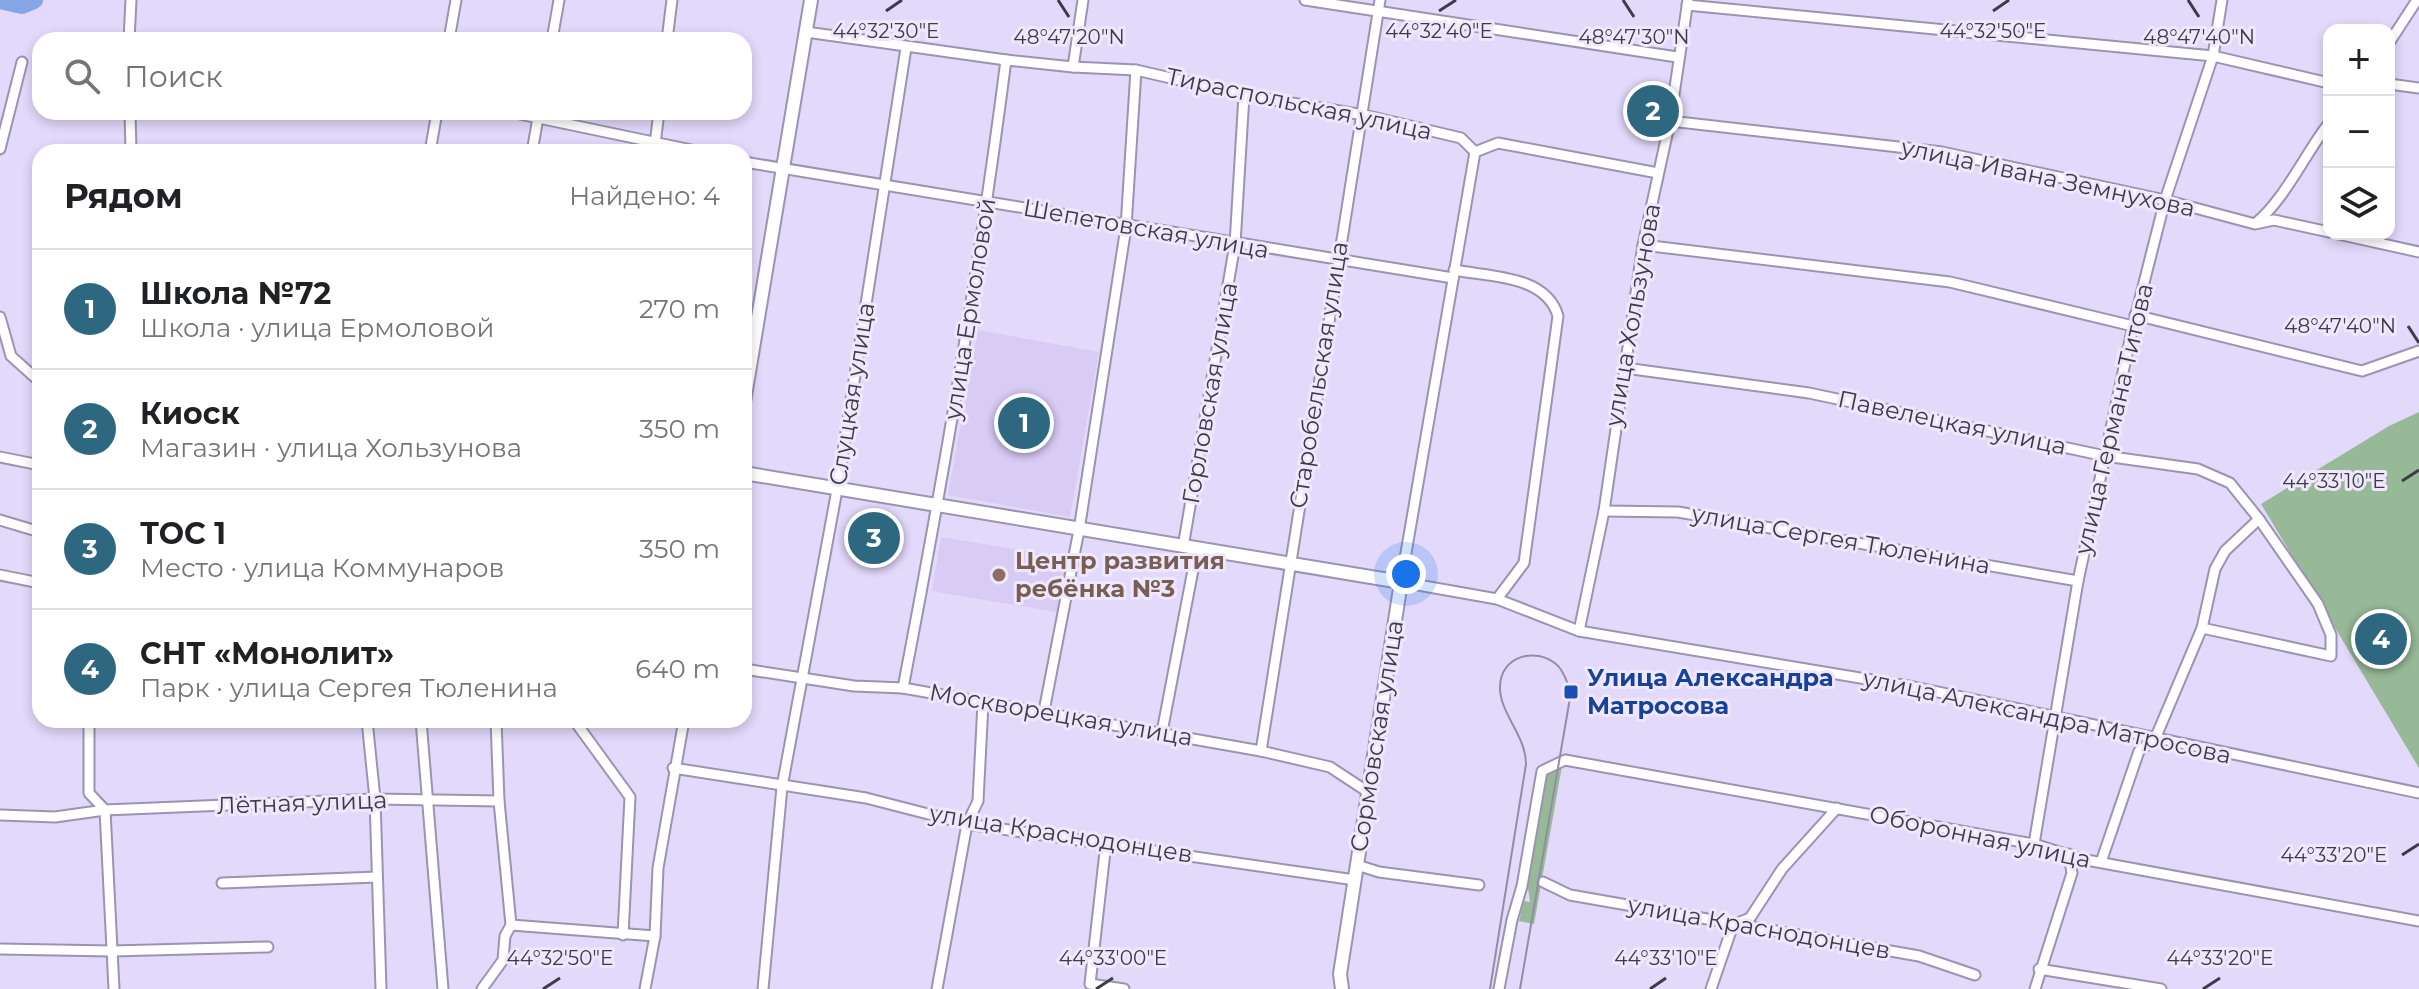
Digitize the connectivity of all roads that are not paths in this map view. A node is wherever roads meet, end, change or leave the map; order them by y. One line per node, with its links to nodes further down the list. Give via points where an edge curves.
1 (131, 0): 12 (street)
2 (456, 0): 13 (street)
3 (559, 0): 14 (street)
4 (672, 0): 15 (street)
5 (811, 0): 16 (street)
6 (1083, 0): 23 (street)
7 (1305, 0): 11 (street)
8 (2222, 0): 19 (street, улица Германа Титова)
9 (2417, 0): 17 (street)
10 (1688, 2): 19 (street); 20 (street, улица Хользунова)
11 (1380, 5): 20 (street); 29 (street, Старобельская улица)
12 (129, 32)
13 (450, 32)
14 (553, 32)
15 (668, 32)
16 (806, 32): 18 (street); 45 (street)
17 (2395, 34)
18 (906, 48): 21 (street); 47 (street, Слуцкая улица)
19 (2213, 56): 25 (street); 48 (street, улица Германа Титова)
20 (1677, 57): 35 (street, улица Хользунова)
21 (1006, 60): 23 (street); 49 (street, улица Ермоловой)
22 (22, 62): 42 (street)
23 (1073, 67): 24 (street, Тираспольская улица)
24 (1136, 70): 28 (street, Тираспольская улица); 51 (street)
25 (2323, 82)
26 (2395, 85): 27 (street)
27 (2419, 88)
28 (1244, 95): 29 (street, Тираспольская улица); 54 (street, Горловская улица)
29 (1364, 115): 43 (street, Тираспольская улица, via 1461,138); 57 (street, Старобельская улица)
30 (130, 120): 37 (street)
31 (436, 120): 38 (street)
32 (538, 120): 39 (street)
33 (560, 120): 40 (street)
34 (658, 120): 41 (street)
35 (1670, 121): 46 (street, улица Хользунова); 48 (street, улица Ивана Земнухова, via 1942,152)
36 (2323, 131): 50 (street, via 2274,208)
37 (131, 144)
38 (431, 144)
39 (533, 144)
40 (644, 144)
41 (654, 144)
42 (0, 149)
43 (1475, 152): 46 (street, via 1498,143); 58 (street, Сормовская улица)
44 (752, 164): 45 (street, Шепетовская улица)
45 (781, 170): 47 (street, Шепетовская улица); 63 (street)
46 (1658, 173): 55 (street, улица Хользунова)
47 (886, 186): 49 (street, Шепетовская улица); 70 (street, Слуцкая улица)
48 (2165, 200): 50 (street, улица Ивана Земнухова); 59 (street, улица Германа Титова)
49 (988, 201): 51 (street, Шепетовская улица); 71 (street, улица Ермоловой)
50 (2255, 224): 52 (street, улица Ивана Земнухова, via 2274,220)
51 (1126, 227): 54 (street, Шепетовская улица); 76 (street)
52 (2323, 231)
53 (2365, 240): 56 (street)
54 (1235, 244): 57 (street, Шепетовская улица); 77 (street, Горловская улица)
55 (1643, 245): 61 (street, via 1950,282); 64 (street, улица Хользунова)
56 (2419, 252)
57 (1338, 261): 58 (street, Шепетовская улица); 78 (street, Старобельская улица)
58 (1454, 274): 82 (street, Сормовская улица); 83 (street, Шепетовская улица, via 1530,283 1554,301 1558,316 1524,563)
59 (2135, 315): 61 (street, улица Германа Титова); 62 (street, via 2362,371)
60 (0, 317): 65 (street, via 11,356)
61 (2133, 326): 66 (street, улица Германа Титова)
62 (2419, 351)
63 (752, 352)
64 (1625, 368): 66 (street, Павелецкая улица, via 1809,393); 72 (street, улица Хользунова)
65 (32, 375)
66 (2105, 456): 73 (street, Павелецкая улица, via 2198,469 2230,483); 81 (street, улица Германа Титова)
67 (0, 457): 68 (street)
68 (32, 463)
69 (752, 474): 70 (street)
70 (837, 490): 71 (street); 87 (street, Слуцкая улица)
71 (938, 507): 76 (street); 88 (street, улица Ермоловой)
72 (1604, 511): 81 (street, улица Сергея Тюленина, via 1678,512); 85 (street, улица Хользунова)
73 (2259, 519): 84 (street, via 2225,551 2215,569); 84 (street, Павелецкая улица, via 2318,604 2331,635 2331,656)
74 (0, 520): 75 (street)
75 (32, 530)
76 (1079, 530): 77 (street); 90 (street)
77 (1190, 548): 78 (street); 98 (street, Горловская улица)
78 (1288, 564): 82 (street); 100 (street, Старобельская улица)
79 (0, 575): 80 (street)
80 (32, 581)
81 (2078, 581): 91 (street, улица Германа Титова)
82 (1401, 582): 83 (street, улица Александра Матросова); 103 (street, Сормовская улица)
83 (1497, 599): 85 (street, улица Александра Матросова)
84 (2202, 628): 99 (street)
85 (1579, 631): 91 (street, улица Александра Матросова, via 1914,687)
86 (752, 670): 87 (street, Москворецкая улица)
87 (802, 679): 88 (street, Москворецкая улица); 102 (street, Слуцкая улица)
88 (903, 688): 89 (street, Москворецкая улица)
89 (983, 703): 90 (street, Москворецкая улица); 111 (street, via 978,801)
90 (1044, 711): 98 (street, Москворецкая улица)
91 (2055, 719): 99 (street, улица Александра Матросова); 113 (street, улица Германа Титова)
92 (89, 728): 109 (street, via 89,793)
93 (368, 728): 105 (street)
94 (422, 728): 107 (street)
95 (496, 728): 106 (street)
96 (580, 728): 125 (street, via 630,797)
97 (682, 728): 101 (street)
98 (1162, 732): 100 (street, Москворецкая улица)
99 (2155, 739): 104 (street, улица Александра Матросова); 115 (street, via 2139,751)
100 (1261, 751): 103 (street, Москворецкая улица, via 1330,767)
101 (673, 768): 102 (street, улица Краснодонцев); 126 (street, via 658,868)
102 (782, 787): 111 (street, улица Краснодонцев, via 866,798); 137 (street, Слуцкая улица)
103 (1368, 792): 116 (street, Сормовская улица)
104 (2419, 793)
105 (375, 799): 107 (street, Лётная улица); 109 (street, Лётная улица); 117 (street)
106 (499, 801): 107 (street, Лётная улица); 123 (street)
107 (429, 802): 134 (street)
108 (1837, 808): 113 (street, Оборонная улица); 124 (street, via 1782,869 1750,918); 141 (street, Оборонная улица, via 1565,760 1542,771)
109 (105, 810): 110 (street, Лётная улица, via 55,817); 129 (street)
110 (0, 815)
111 (967, 824): 112 (street, улица Краснодонцев); 138 (street)
112 (1106, 843): 118 (street, улица Краснодонцев); 139 (street, via 1090,984)
113 (2034, 844): 114 (street, Оборонная улица)
114 (2069, 854): 115 (street, Оборонная улица); 130 (street, via 2072,873)
115 (2101, 862): 122 (street, Оборонная улица)
116 (1357, 865): 118 (street, Сормовская улица); 121 (street)
117 (377, 877): 120 (street); 133 (street)
118 (1355, 880): 140 (street, Сормовская улица)
119 (1543, 882): 124 (street, улица Краснодонцев, via 1570,895)
120 (222, 883)
121 (1479, 885)
122 (2419, 921)
123 (511, 925): 125 (street); 135 (street, via 503,960)
124 (1733, 925): 131 (street, улица Краснодонцев, via 1919,956); 142 (street)
125 (623, 935): 126 (street)
126 (655, 936): 136 (street)
127 (268, 947): 129 (street)
128 (0, 949): 129 (street)
129 (112, 951): 132 (street)
130 (2039, 969): 143 (street); 144 (street)
131 (1975, 975)
132 (114, 989)
133 (381, 989)
134 (443, 989)
135 (482, 989)
136 (645, 989)
137 (763, 989)
138 (937, 989)
139 (1124, 989)
140 (1342, 989)
141 (1499, 989)
142 (1711, 989)
143 (2035, 989)
144 (2161, 989)

